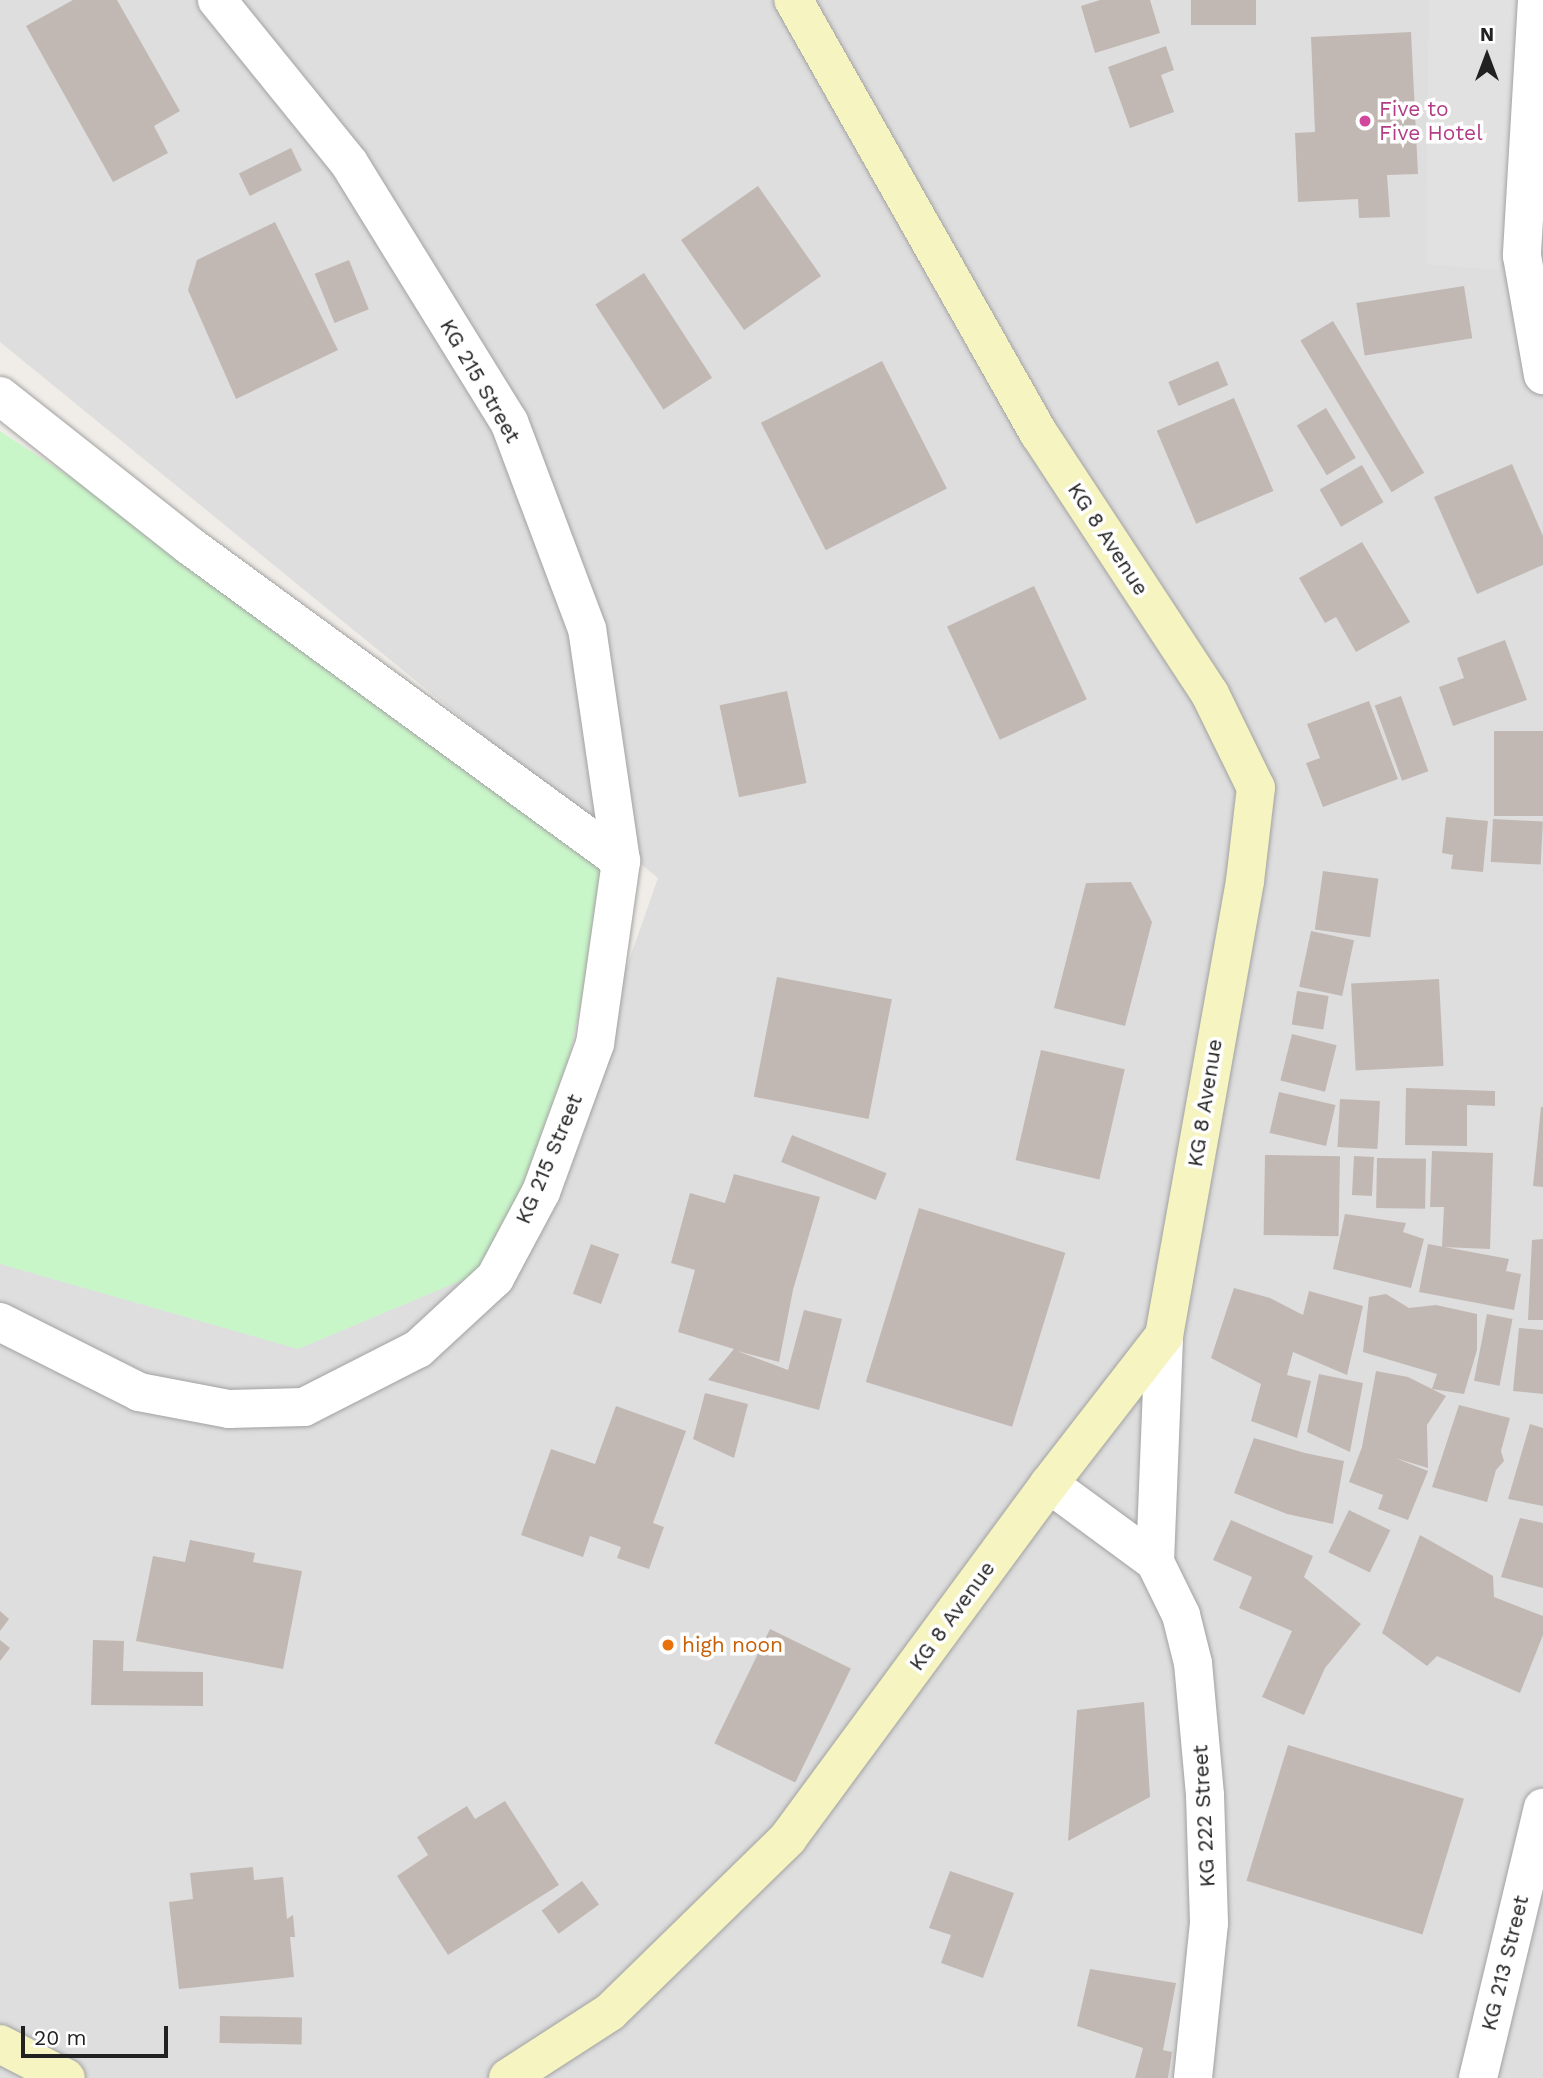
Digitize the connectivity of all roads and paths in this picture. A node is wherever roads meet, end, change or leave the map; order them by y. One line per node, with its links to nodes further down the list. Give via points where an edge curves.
1 (218, 0): 6 (street, KG 215 Street, via 349,163 509,422 587,629)
2 (793, 0): 8 (street, KG 8 Avenue, via 1039,434 1210,694 1256,788 1245,881)
3 (1537, 0): 4 (street, via 1522,256)
4 (1543, 375)
5 (0, 396): 6 (street, via 190,546)
6 (621, 861): 7 (street, KG 215 Street, via 595,1044 541,1192 495,1278 418,1349 304,1407 229,1409 139,1392)
7 (0, 1322)
8 (1164, 1336): 9 (street, KG 8 Avenue); 10 (street, KG 222 Street)
9 (1049, 1484): 10 (street, KG 222 Street); 14 (street, KG 8 Avenue, via 789,1838 610,2012)
10 (1155, 1562): 15 (street, KG 222 Street, via 1181,1615 1193,1663 1205,1795 1209,1923)
11 (1543, 1808): 16 (street, KG 213 Street)
12 (0, 2044): 13 (street)
13 (66, 2078)
14 (508, 2078)
15 (1193, 2078)
16 (1478, 2078)

